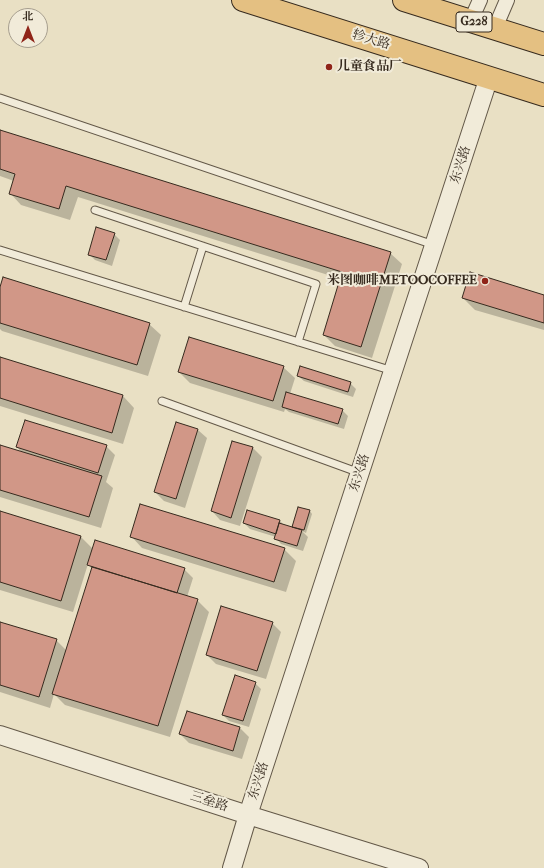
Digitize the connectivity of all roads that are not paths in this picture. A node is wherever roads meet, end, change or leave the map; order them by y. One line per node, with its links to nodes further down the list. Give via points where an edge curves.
1 (243, 0): 8 (highway, 轸大路)
2 (404, 0): 5 (highway, G228)
3 (480, 0): 5 (street)
4 (508, 0): 6 (street)
5 (471, 20): 6 (highway, G228)
6 (495, 28): 7 (highway, G228)
7 (544, 44)
8 (489, 77): 9 (highway, 轸大路); 12 (street, 东兴路)
9 (544, 95)
10 (0, 98): 12 (lane)
11 (95, 210): 13 (lane)
12 (434, 245): 17 (street, 东兴路)
13 (203, 246): 15 (lane); 16 (lane, via 316,284)
14 (0, 250): 15 (lane)
15 (184, 306): 16 (lane)
16 (298, 342): 17 (lane)
17 (393, 372): 19 (street, 东兴路)
18 (162, 401): 19 (lane)
19 (360, 473): 21 (street, 东兴路)
20 (0, 734): 21 (street, 三垒路)
21 (248, 814): 22 (street, 东兴路); 23 (street, 三垒路)
22 (232, 868)
23 (419, 868)

